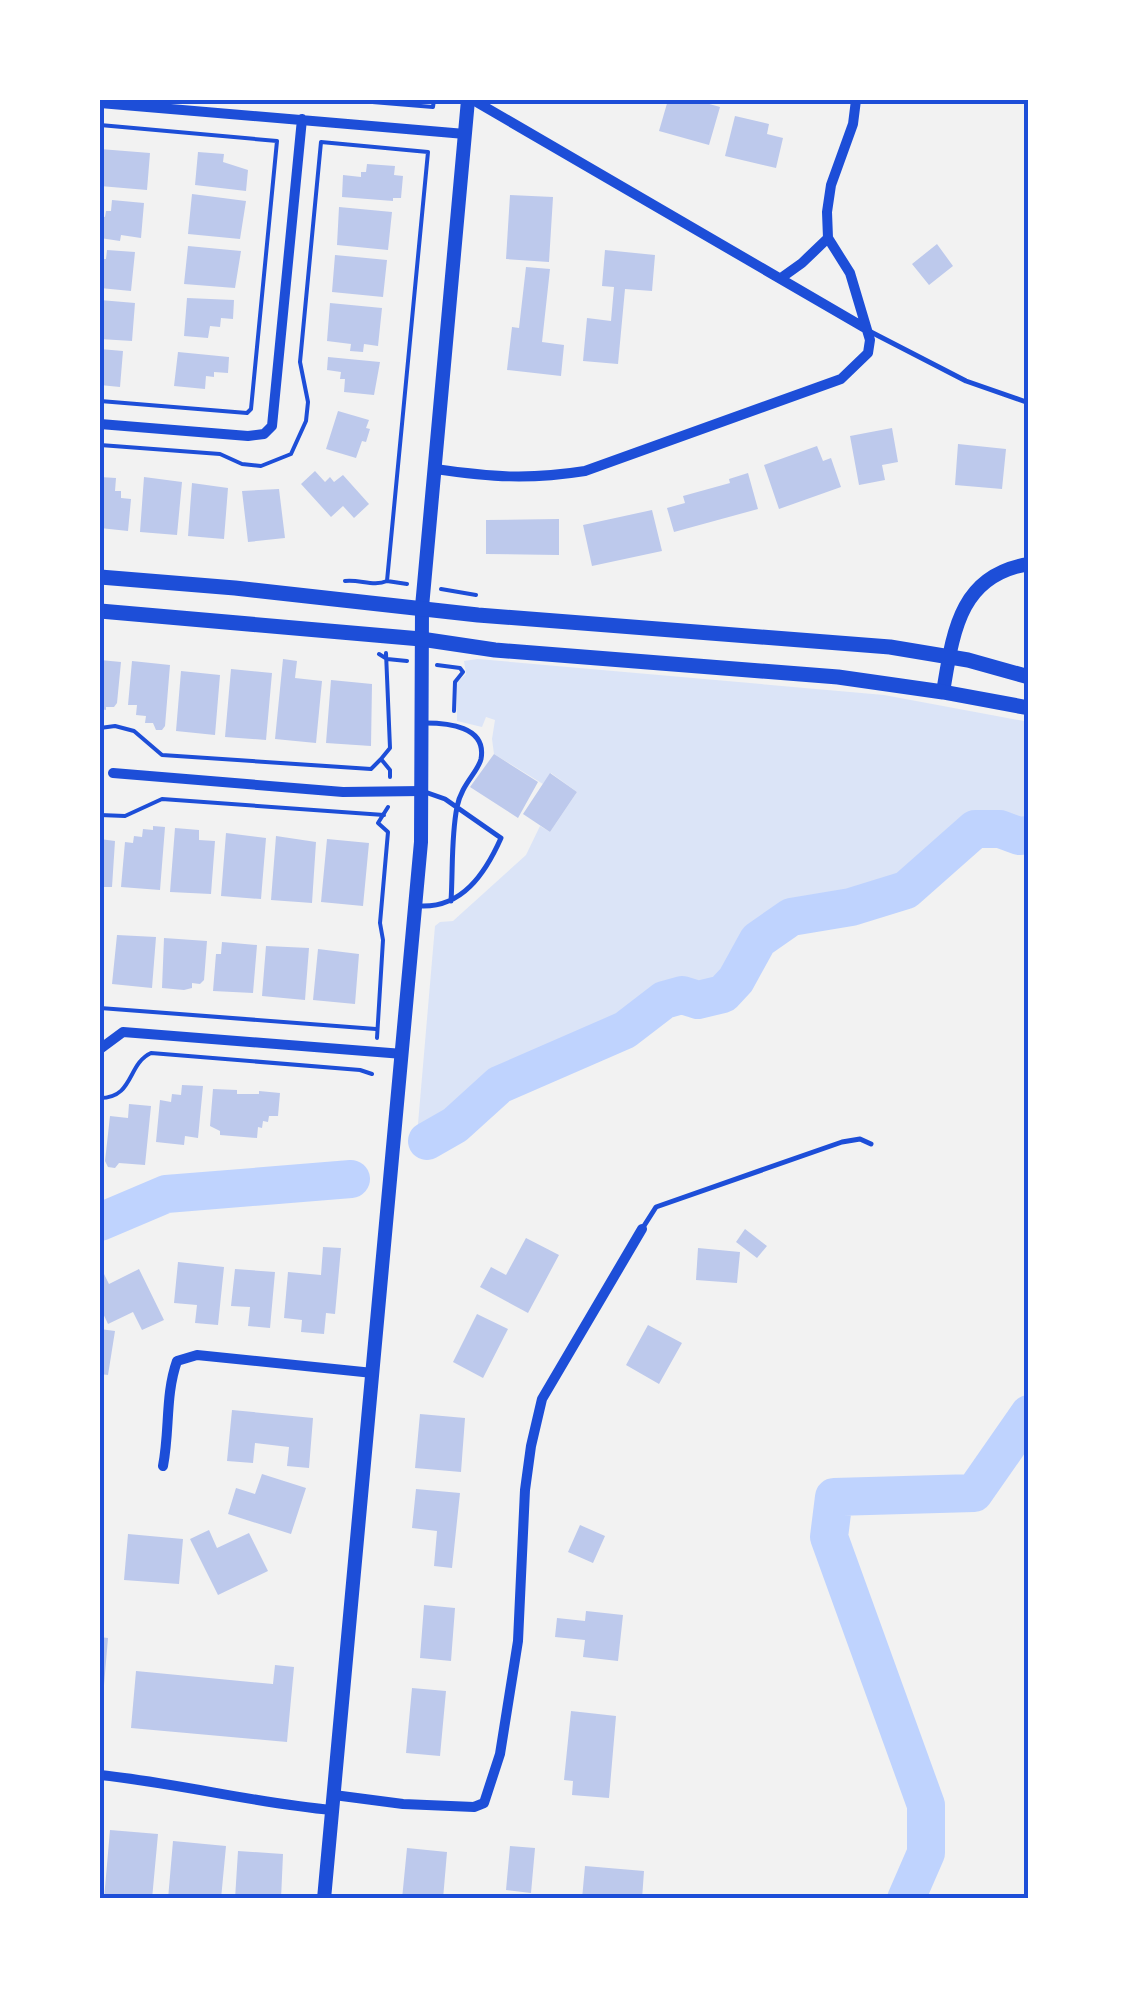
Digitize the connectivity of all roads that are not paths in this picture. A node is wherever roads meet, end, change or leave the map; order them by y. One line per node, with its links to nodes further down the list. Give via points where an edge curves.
1 (470, 100): 5 (street); 7 (street)
2 (856, 100): 6 (street, via 832,185)
3 (100, 103): 4 (street)
4 (302, 118): 5 (street); 10 (street, via 272,426 248,436)
5 (466, 134): 11 (street)
6 (828, 238): 7 (street); 8 (street, via 850,272)
7 (781, 278): 8 (street)
8 (867, 329): 9 (lane, via 966,382); 11 (street, via 868,353 841,379 585,471 503,479)
9 (1029, 403)
10 (100, 424)
11 (435, 469): 14 (street)
12 (1029, 564): 17 (street, via 997,572 970,598)
13 (100, 577): 14 (main road)
14 (422, 607): 16 (street); 17 (main road)
15 (100, 611): 16 (main road)
16 (421, 639): 19 (main road); 21 (street)
17 (950, 656): 18 (main road); 19 (street)
18 (1029, 677)
19 (943, 692): 20 (main road)
20 (1029, 708)
21 (422, 723): 23 (street); 24 (lane, via 454,724 480,744 481,762)
22 (113, 773): 23 (street, via 343,792)
23 (422, 791): 24 (lane); 26 (street)
24 (457, 807): 25 (lane); 25 (lane, via 501,838 472,886)
25 (450, 901): 26 (lane)
26 (416, 906): 28 (street)
27 (100, 1049): 28 (street, via 123,1032)
28 (403, 1054): 31 (street)
29 (871, 1144): 30 (lane, via 842,1142 690,1192 656,1207)
30 (642, 1229): 34 (street, via 542,1399 530,1446 518,1642 490,1792 474,1806)
31 (373, 1373): 32 (street, via 197,1356 178,1361 168,1386); 34 (street)
32 (164, 1466)
33 (100, 1776): 34 (street, via 269,1804)
34 (333, 1802): 35 (street)
35 (324, 1899)

